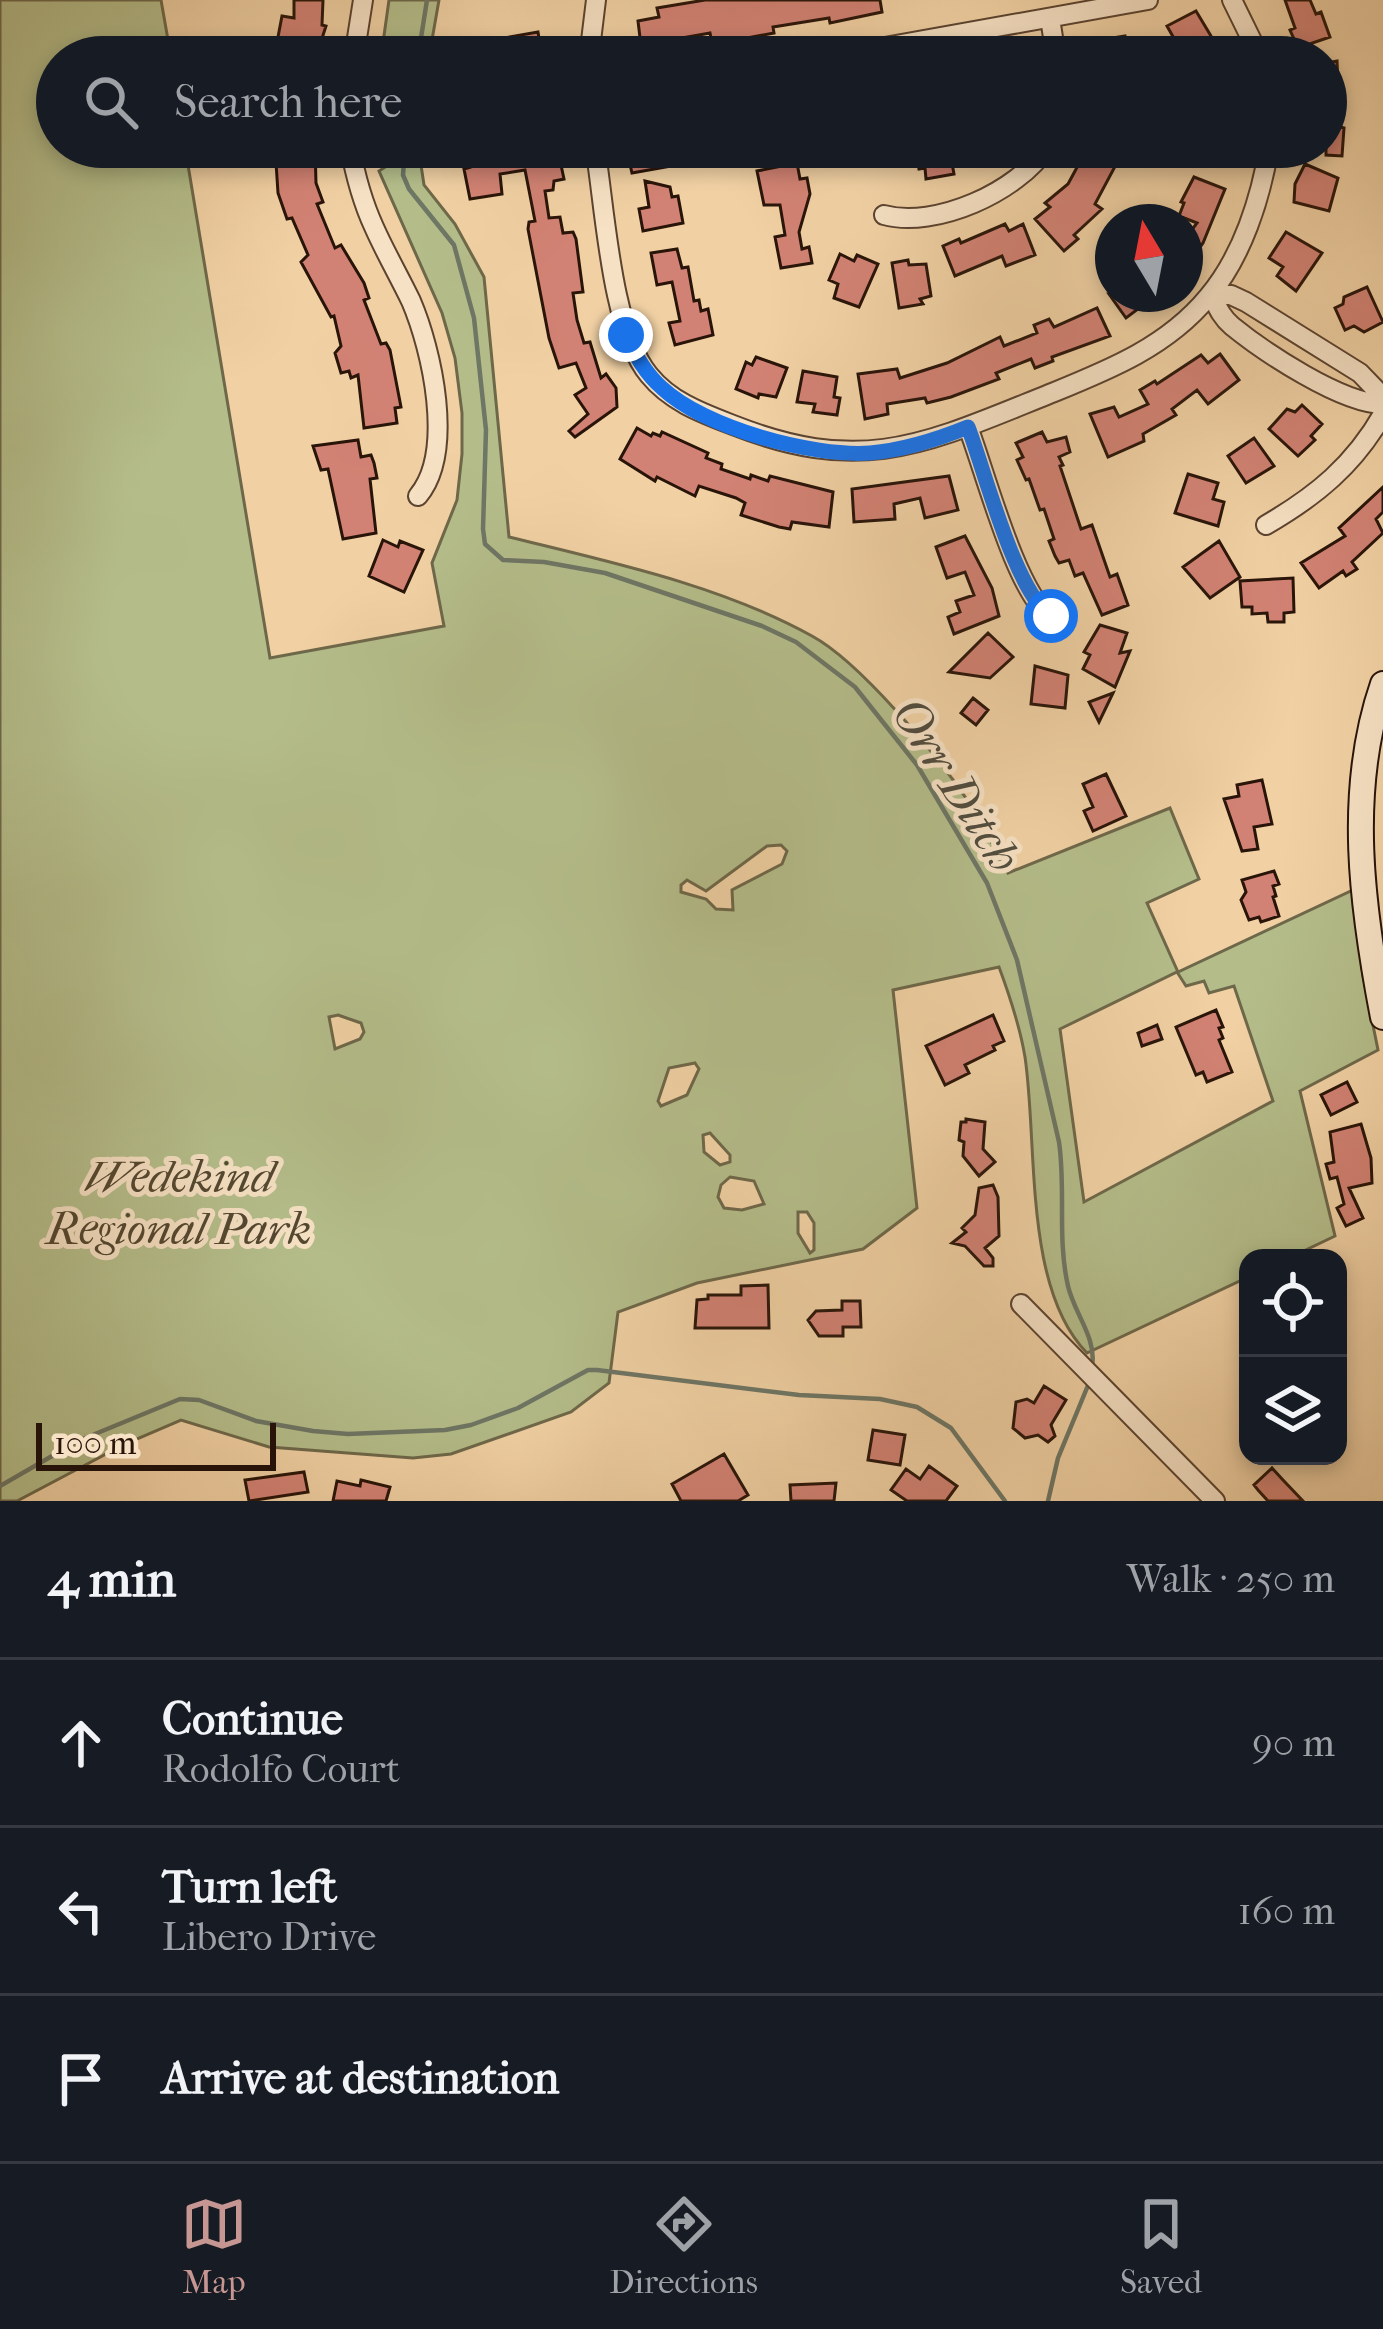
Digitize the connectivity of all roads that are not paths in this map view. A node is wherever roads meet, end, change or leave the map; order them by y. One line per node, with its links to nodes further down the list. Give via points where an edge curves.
1 (363, 0): 6 (street)
2 (596, 0): 7 (street)
3 (1148, 0): 5 (street)
4 (1232, 0): 10 (street)
5 (1049, 18): 8 (street); 9 (street)
6 (357, 36)
7 (592, 36)
8 (947, 36)
9 (1052, 36)
10 (1250, 36)
11 (356, 168): 20 (street, via 430,372 437,450)
12 (598, 168): 19 (street, via 626,335 664,390 699,412 817,451 893,450)
13 (1030, 168): 15 (street, via 1006,187 932,218)
14 (1263, 168): 16 (street, via 1252,214)
15 (884, 215)
16 (1211, 294): 17 (street, via 1231,325 1269,350 1350,398); 19 (street, via 1140,355)
17 (1383, 400)
18 (1383, 414): 21 (street, via 1335,478)
19 (968, 427): 22 (street, via 1024,583)
20 (418, 496)
21 (1266, 525)
22 (1051, 616)
23 (1383, 684): 24 (street, via 1360,812)
24 (1383, 1017)
25 (1022, 1304): 26 (street)
26 (1215, 1501)

